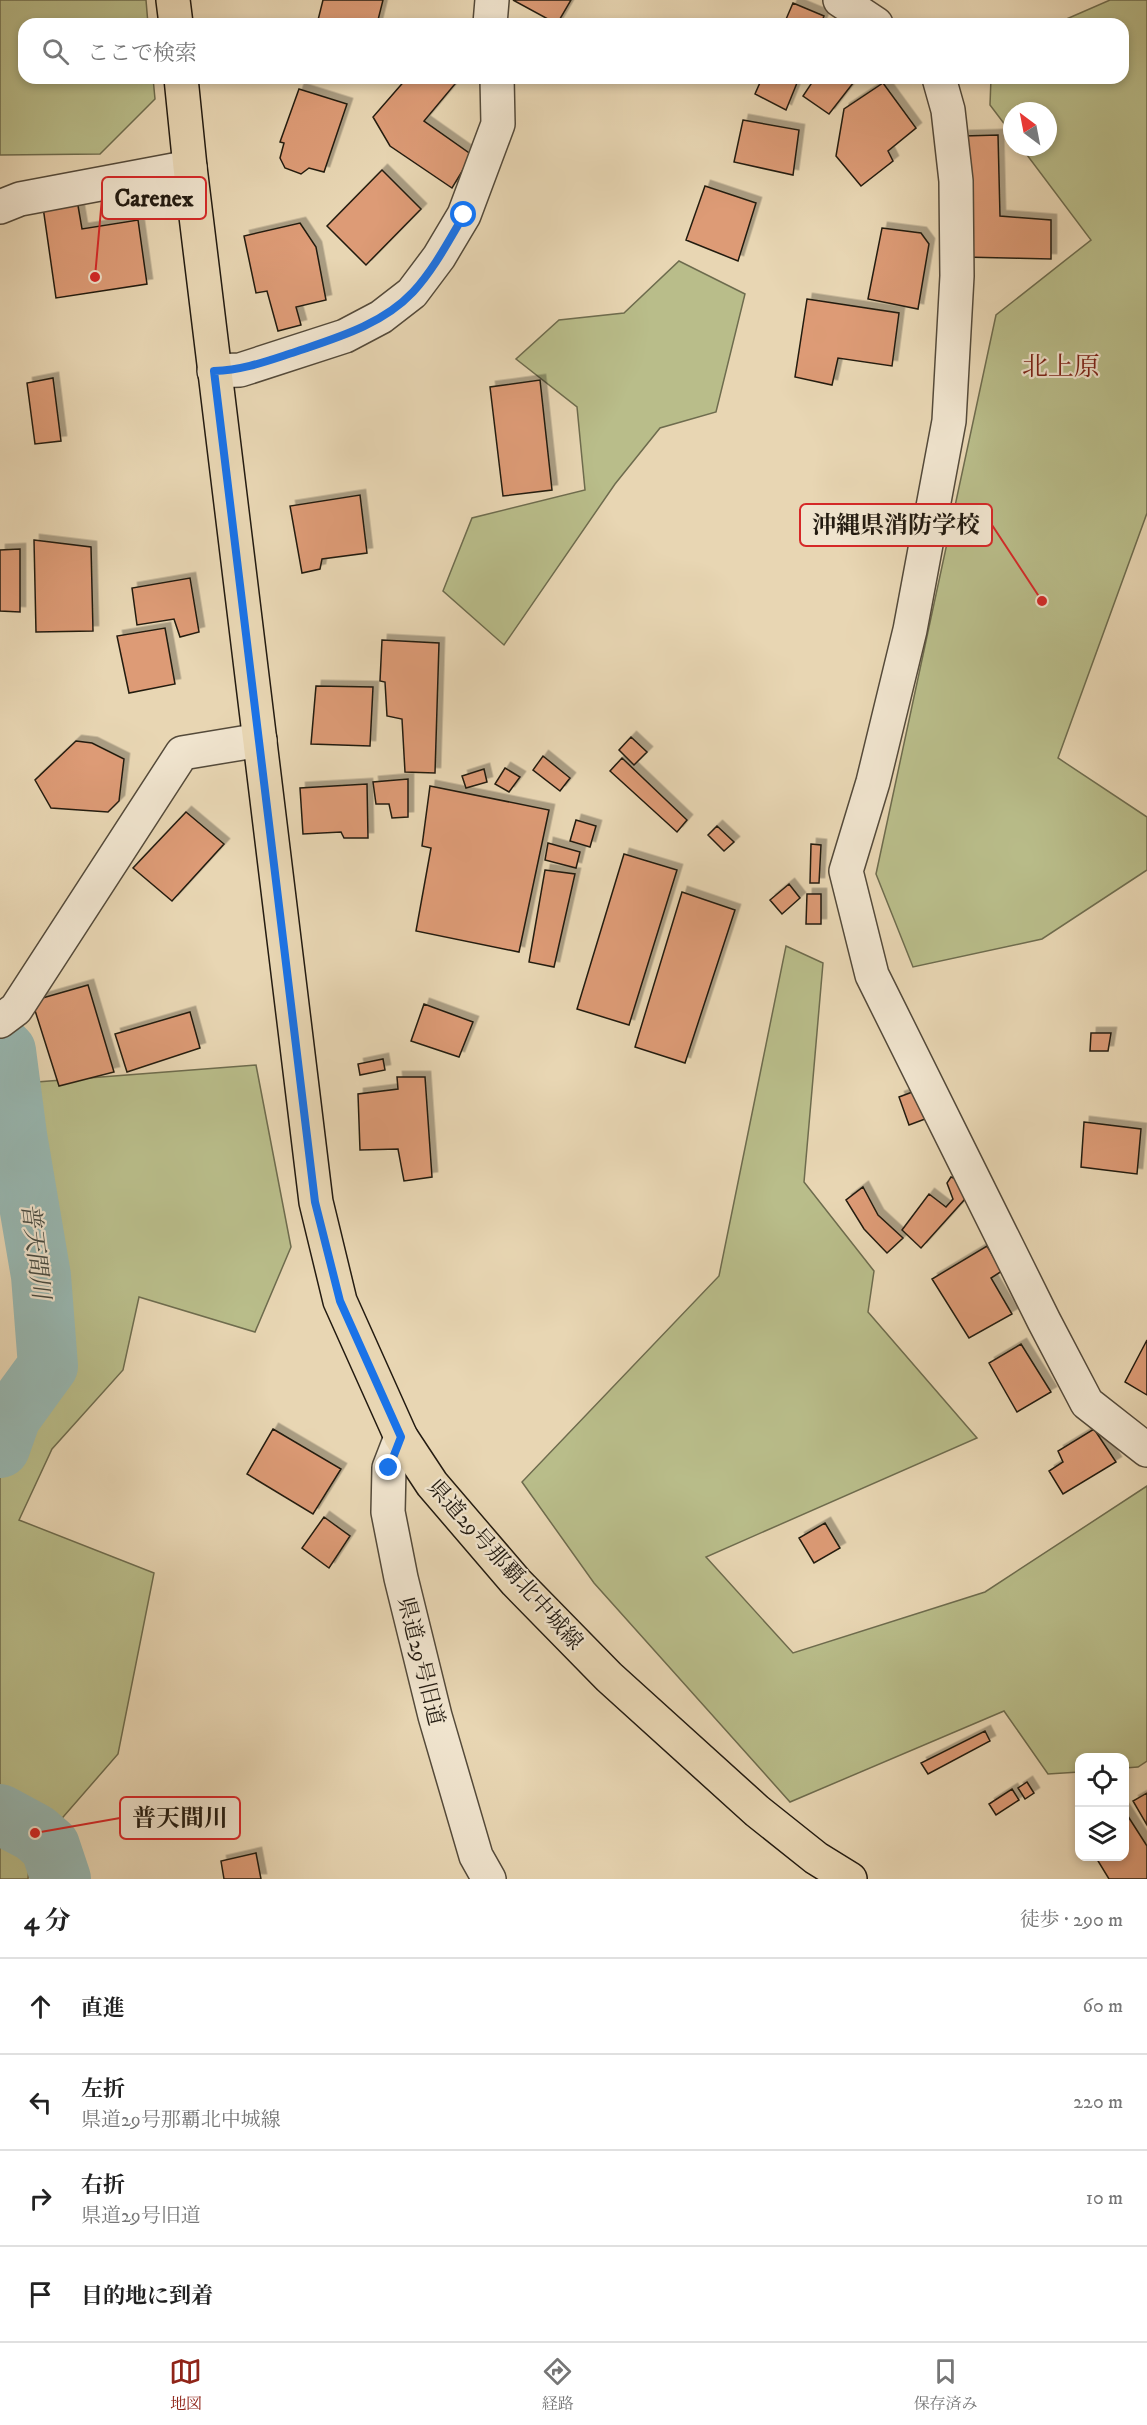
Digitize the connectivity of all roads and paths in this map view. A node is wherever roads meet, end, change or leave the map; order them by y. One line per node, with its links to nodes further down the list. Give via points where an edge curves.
1 (173, 0): 4 (main road)
2 (492, 0): 5 (street)
3 (840, 0): 6 (street)
4 (175, 18)
5 (490, 18)
6 (867, 18)
7 (182, 84): 10 (main road, 県道29号那覇北中城線)
8 (497, 84): 12 (street, via 498,124 464,215 440,257 412,293 381,317 345,336 240,370)
9 (941, 84): 16 (street, via 948,110 956,181 957,276 949,421 910,630 873,782 846,871 872,975 1044,1321 1087,1403)
10 (190, 167): 11 (street, via 20,199); 12 (main road, 県道29号那覇北中城線)
11 (0, 207)
12 (214, 371): 13 (main road, 県道29号那覇北中城線)
13 (260, 740): 14 (street, via 182,753); 15 (main road, 県道29号那覇北中城線, via 315,1202 340,1301)
14 (8, 1015)
15 (401, 1437): 17 (street, 県道29号旧道, via 389,1468 388,1512 435,1716 476,1856); 18 (main road, 県道29号那覇北中城線, via 432,1484 516,1582 609,1677 757,1811 816,1858)
16 (1147, 1449)
17 (489, 1879)
18 (850, 1879)

